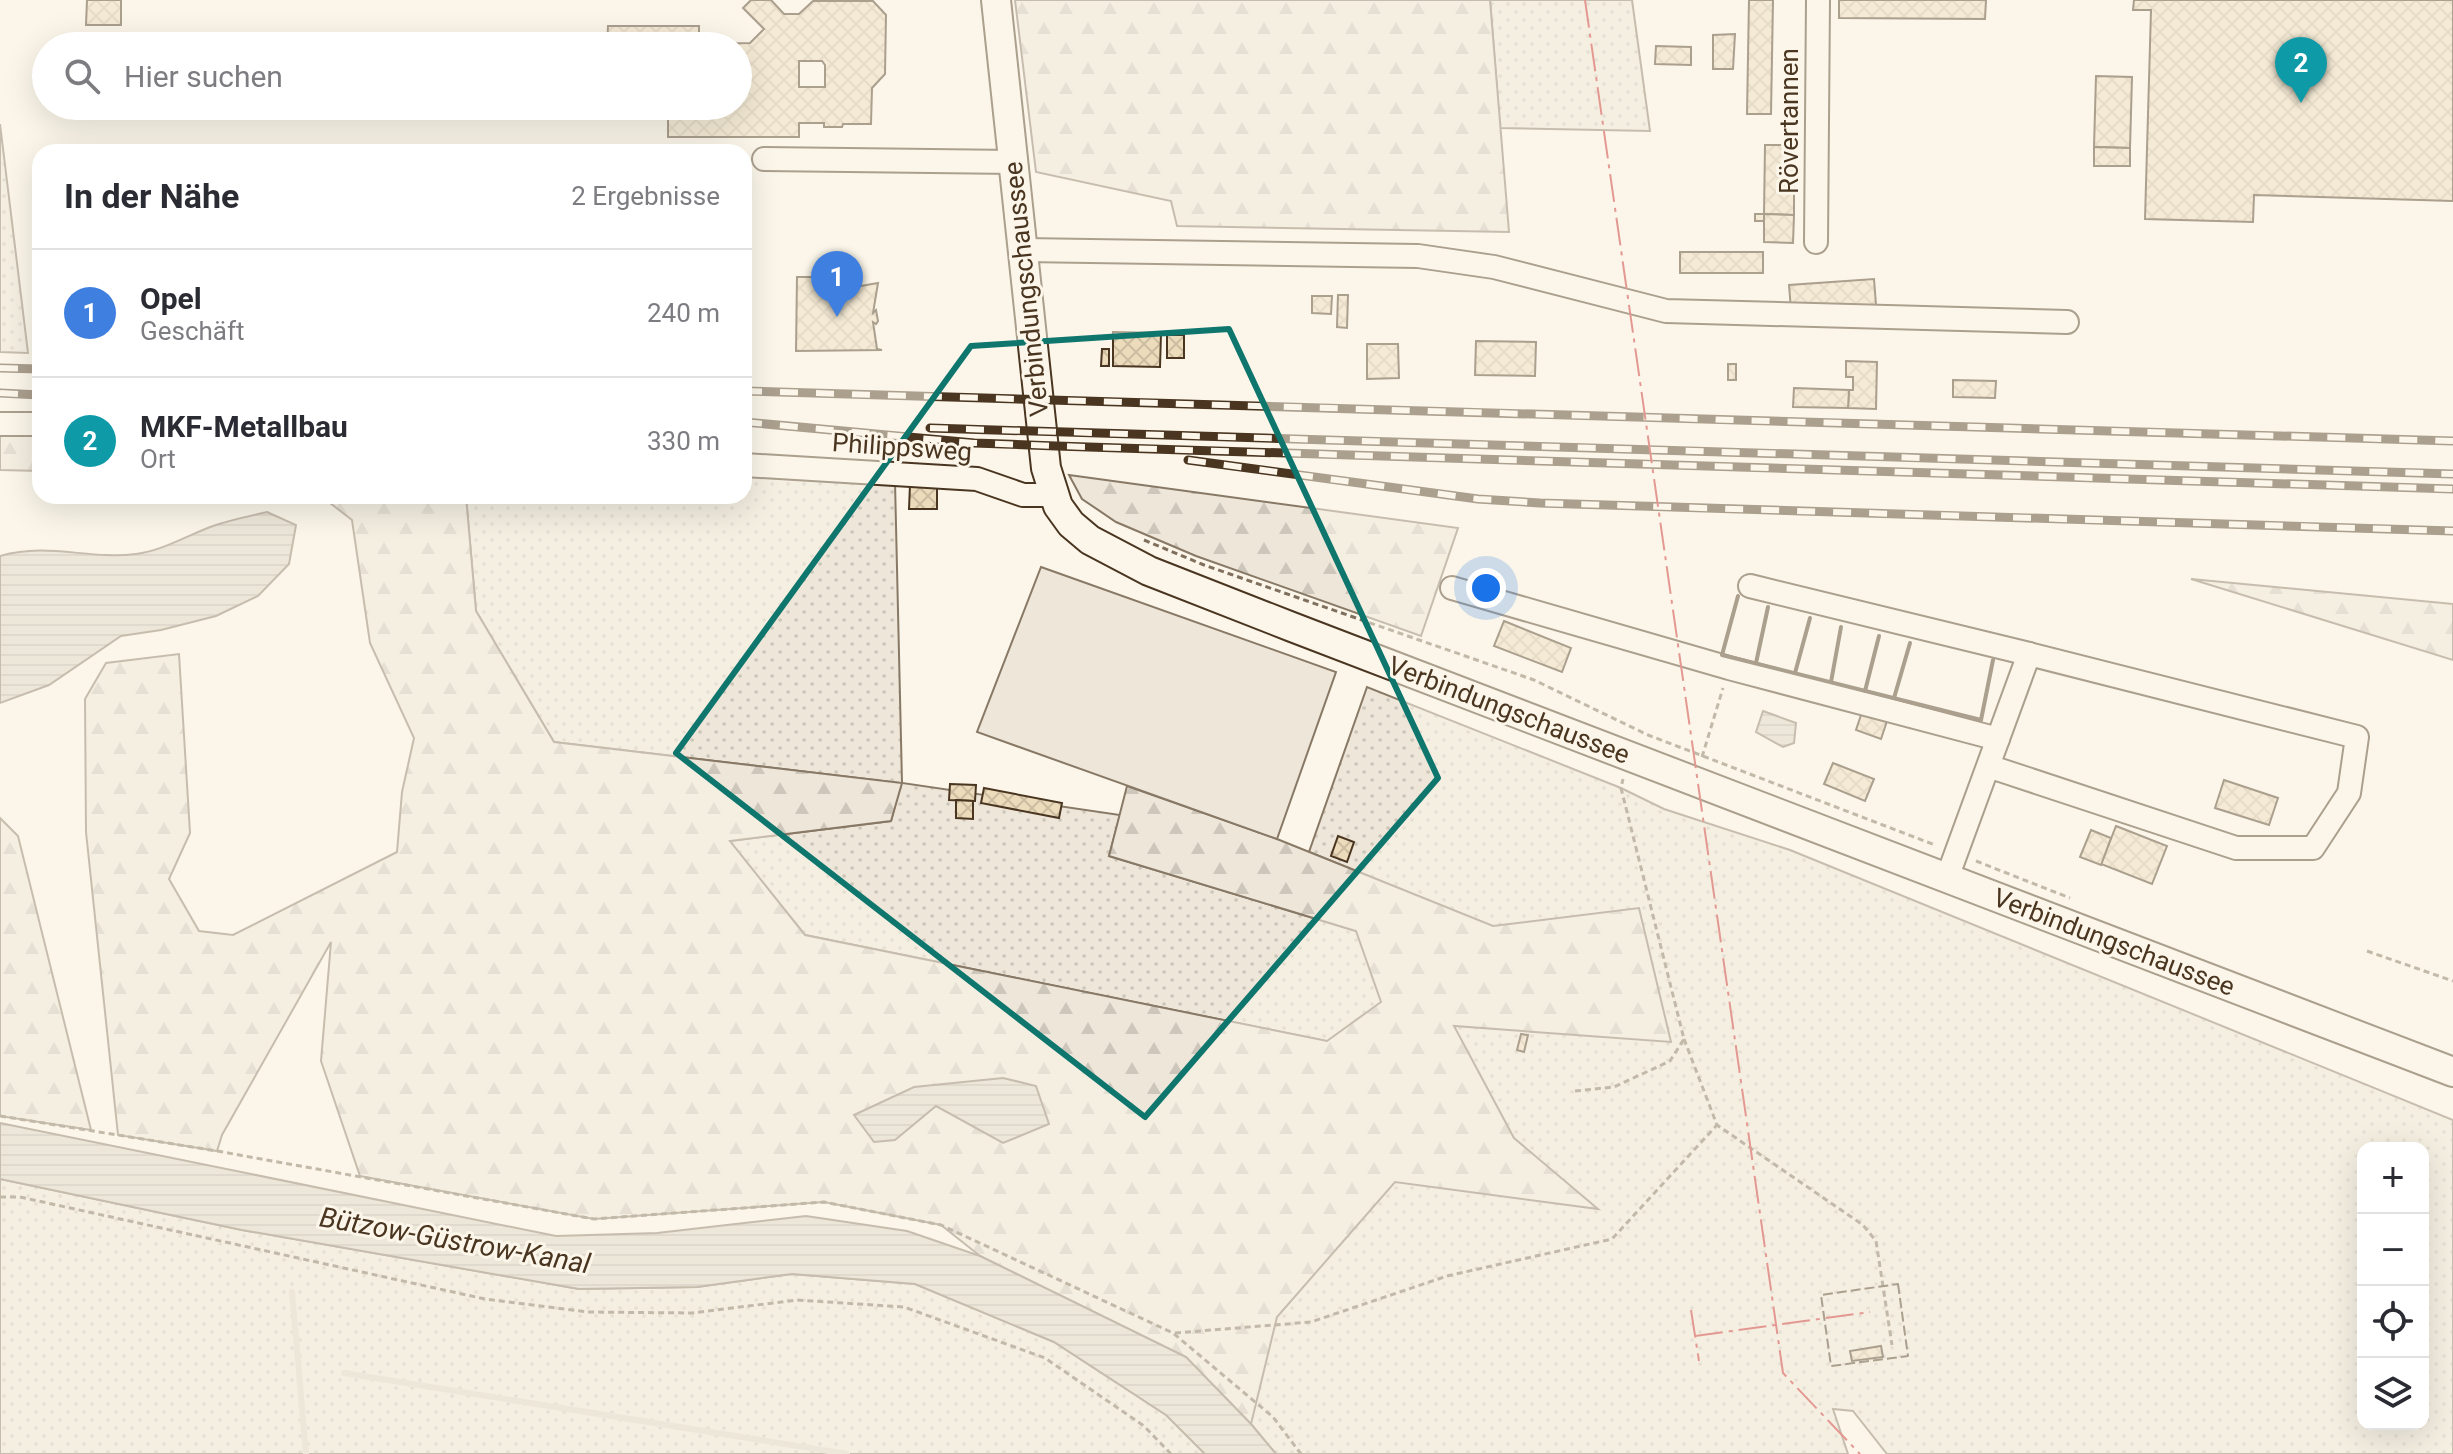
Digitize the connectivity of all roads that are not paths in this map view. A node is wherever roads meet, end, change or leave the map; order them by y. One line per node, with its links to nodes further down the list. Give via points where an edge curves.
1 (996, 0): 4 (main road, Verbindungschaussee)
2 (1818, 0): 5 (street, Rövertannen)
3 (764, 159): 4 (street)
4 (1014, 162): 6 (main road, Verbindungschaussee)
5 (1816, 242)
6 (1024, 250): 7 (street, via 1418,256 1494,267 1666,311); 11 (main road, Verbindungschaussee, via 1042,446)
7 (2067, 322)
8 (0, 424): 9 (street)
9 (32, 424)
10 (752, 465): 11 (street, Philippsweg, via 977,479 1023,495)
11 (1053, 495): 17 (main road, Verbindungschaussee, via 1071,524 1090,540 1149,571 1627,755 1699,768)
12 (1750, 586): 14 (street)
13 (1452, 588): 15 (street)
14 (2029, 654): 15 (street); 16 (street, via 2357,737 2349,793 2313,848 2236,848)
15 (1998, 739): 16 (street)
16 (1988, 766): 17 (street)
17 (1952, 866): 18 (main road, Verbindungschaussee)
18 (2453, 1072)

